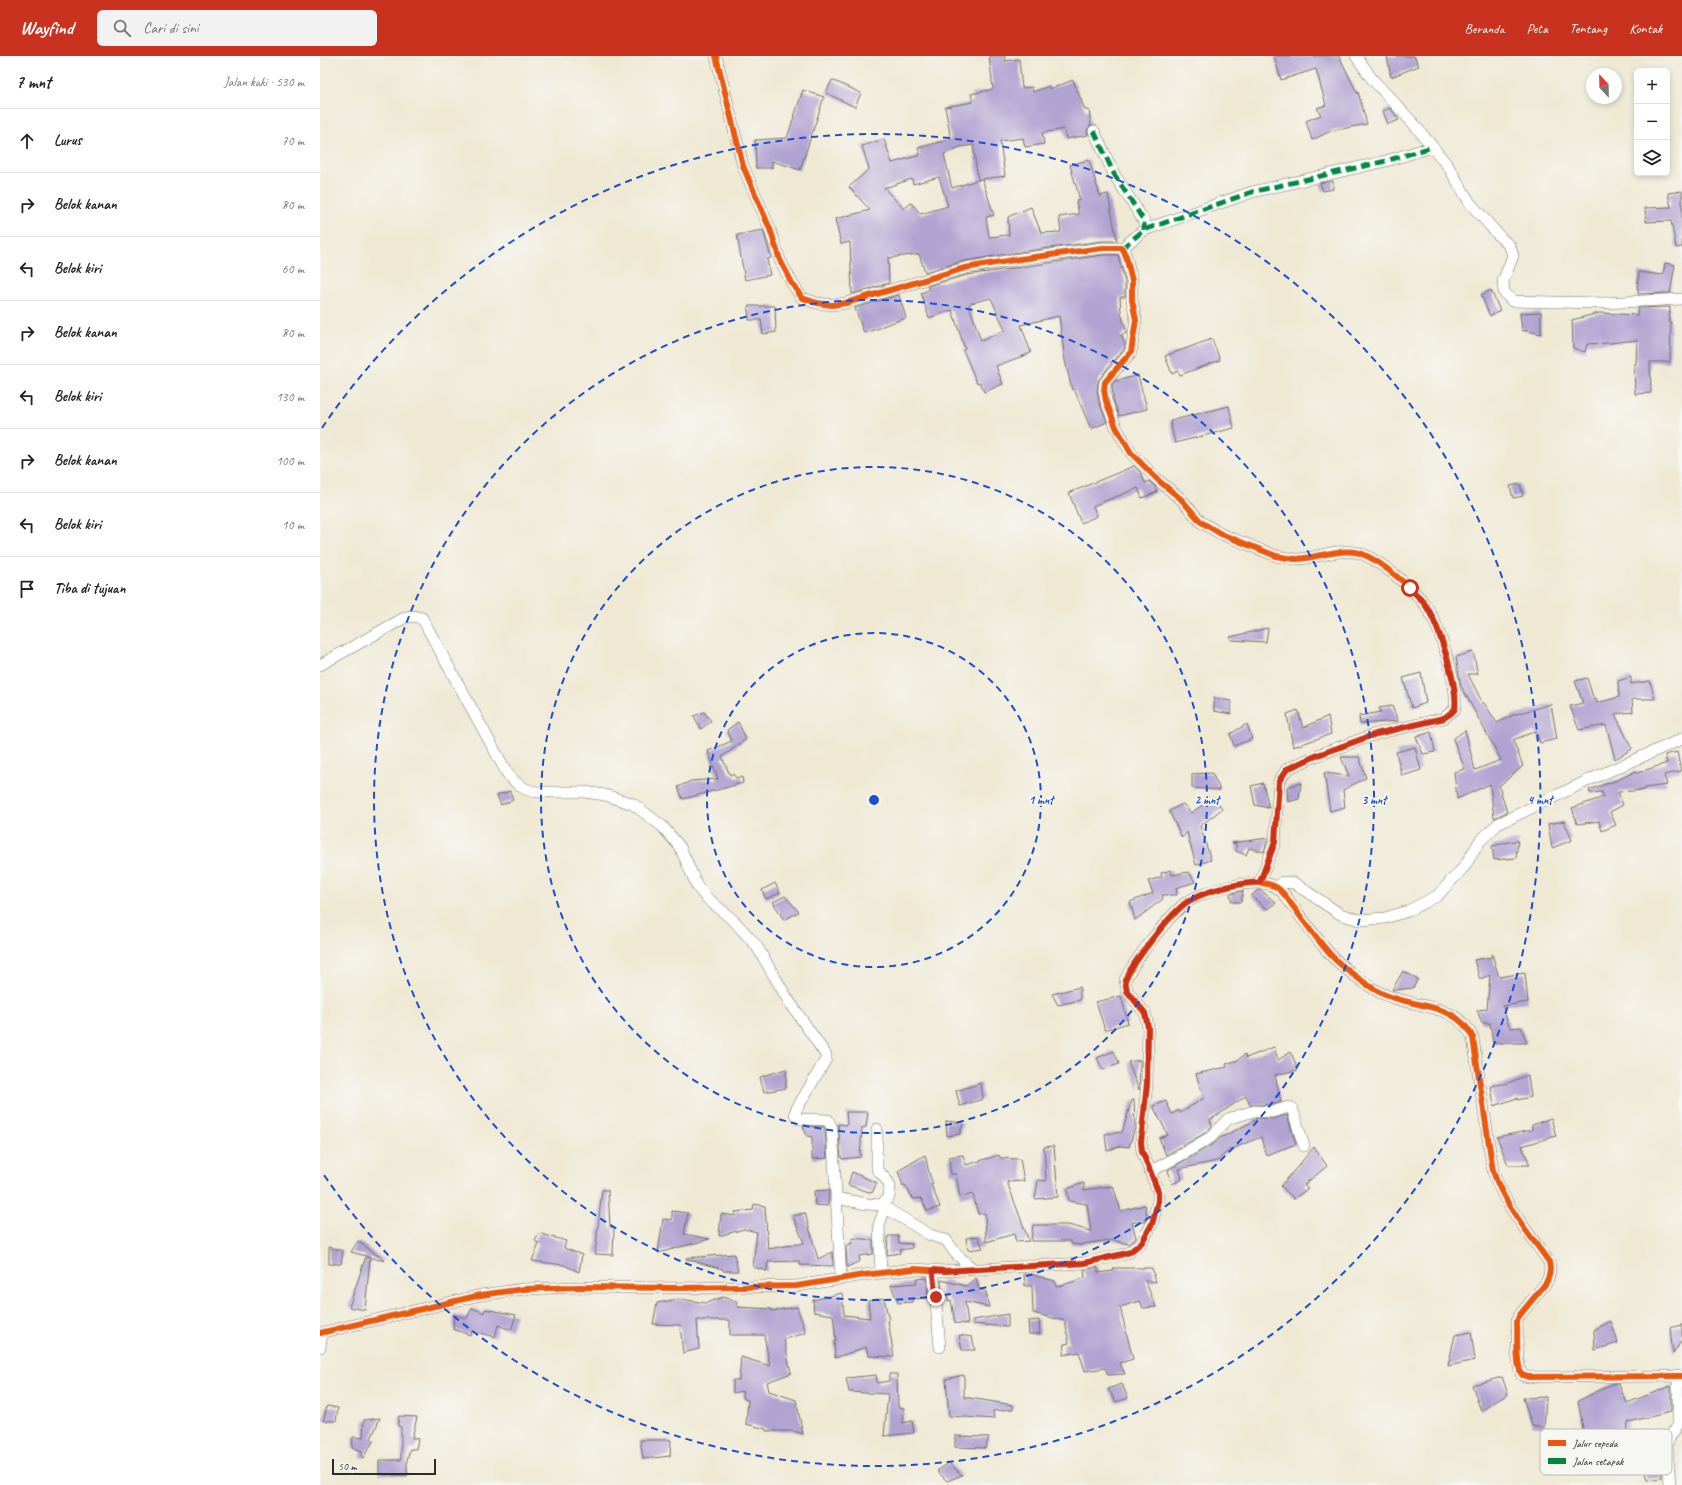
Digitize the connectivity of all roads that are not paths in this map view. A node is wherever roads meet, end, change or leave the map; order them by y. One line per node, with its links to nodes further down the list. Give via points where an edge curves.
1 (716, 56): 6 (street, via 742,166 770,229 780,260 802,298 816,304 846,303 965,268 1088,250)
2 (1356, 56): 4 (street, via 1381,90 1413,123)
3 (1094, 131): 5 (street, via 1114,174 1144,221)
4 (1432, 148): 5 (street, via 1372,165 1252,192); 7 (street, via 1448,166 1470,203 1512,249 1513,256 1503,281 1504,292 1512,300 1604,303)
5 (1144, 230): 6 (street)
6 (1122, 248): 10 (street, via 1132,281 1136,320 1130,352 1105,382 1104,390 1116,427 1131,453 1159,481 1182,499 1201,522 1221,534 1285,558 1298,559 1353,552 1365,554 1376,560 1410,588 1428,608 1442,640 1454,693 1455,709 1444,718 1376,734 1287,769 1279,781 1275,842)
7 (1682, 299)
8 (320, 666): 15 (street, via 406,617 422,618 507,773 520,787 538,792 597,793 625,800 640,808 674,838 698,888 753,941 787,998 826,1054 826,1059 795,1113 799,1119 825,1120 830,1123)
9 (1682, 739): 11 (street, via 1498,824 1480,841 1464,866 1437,896 1408,911 1385,918 1358,920 1340,914 1294,883 1283,882)
10 (1260, 882): 11 (street); 14 (street, via 1238,884 1211,892 1185,904 1138,958 1125,980 1127,991 1145,1013 1148,1027 1147,1084 1141,1137 1142,1151)
11 (1277, 887): 24 (street, via 1330,955 1357,977 1379,992 1431,1006 1457,1017 1469,1029 1473,1038 1497,1183 1550,1267 1550,1276 1546,1283 1518,1316 1518,1362 1522,1375)
12 (877, 1129): 16 (street, via 877,1169 890,1187)
13 (1304, 1146): 14 (street, via 1292,1108 1272,1112 1254,1111 1228,1120 1211,1136)
14 (1151, 1171): 18 (street, via 1158,1191 1158,1201 1152,1224 1142,1242 1130,1252 1084,1263)
15 (836, 1198): 16 (street); 20 (street)
16 (883, 1206): 18 (street, via 930,1235 946,1240 956,1254); 19 (street, via 879,1225)
17 (933, 1270): 18 (street); 19 (street); 23 (street)
18 (974, 1270)
19 (881, 1272): 20 (street)
20 (841, 1278): 21 (street, via 797,1286 524,1289 481,1295)
21 (321, 1333): 22 (street)
22 (320, 1347)
23 (940, 1347)
24 (1680, 1375): 25 (street, via 1678,1423)
25 (1672, 1435)
26 (1669, 1475): 27 (street)
27 (1670, 1485)

